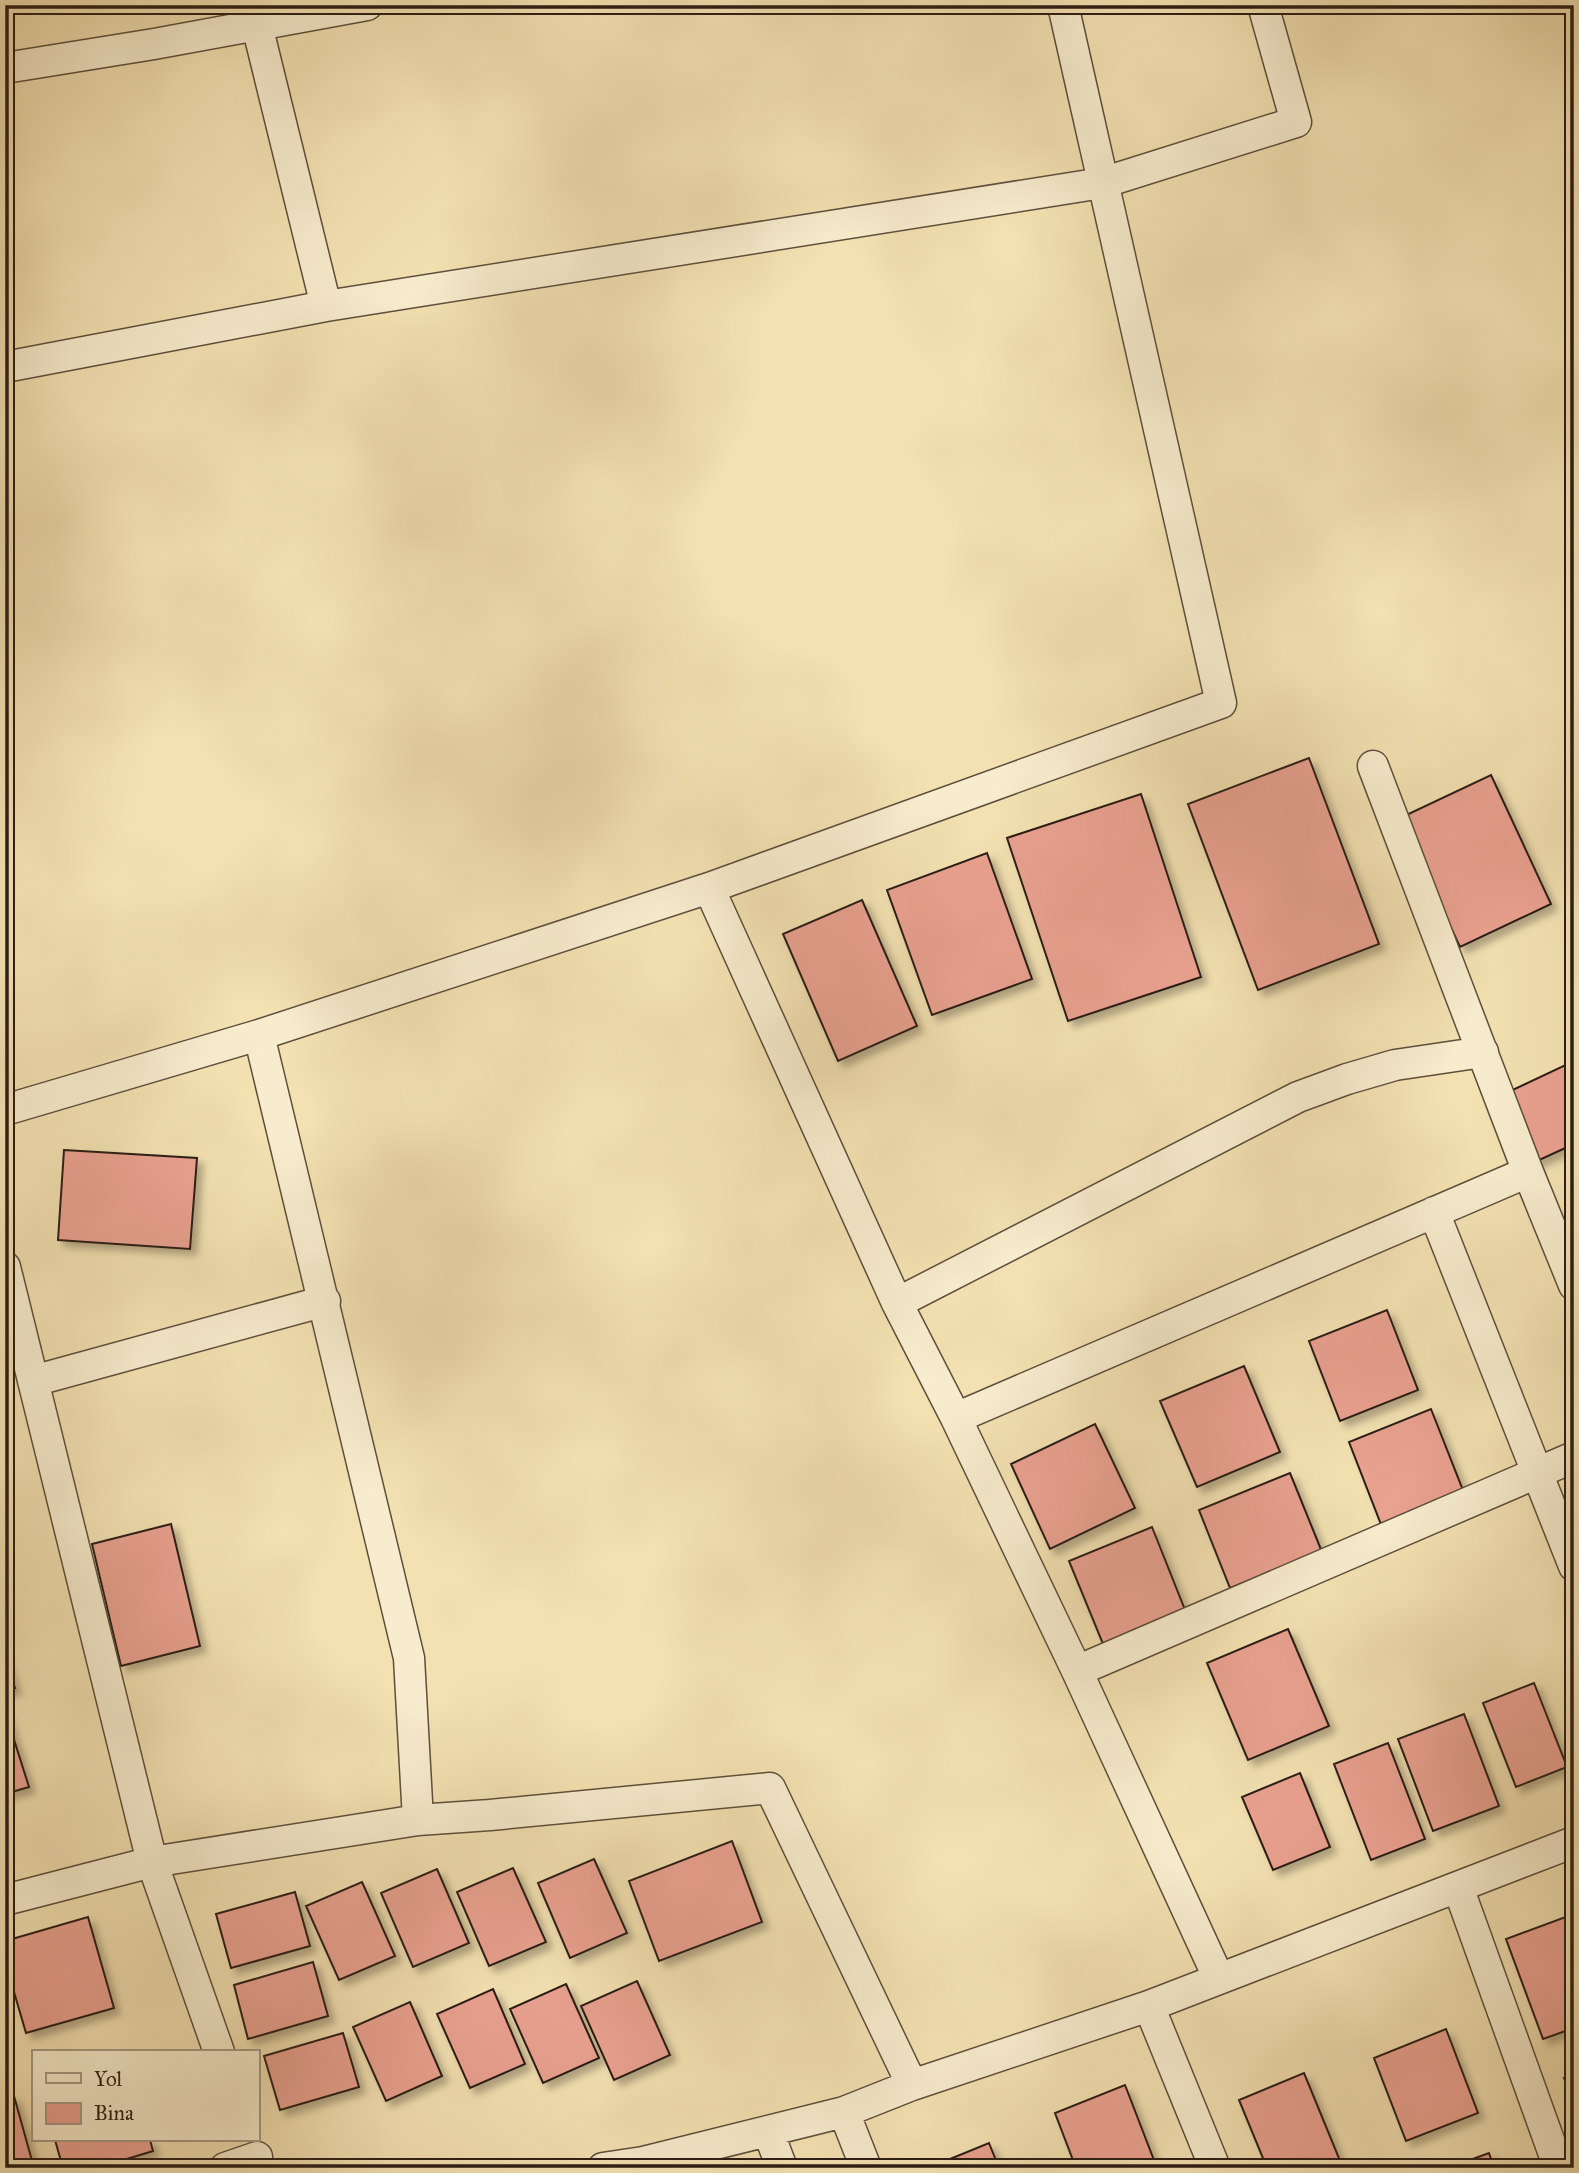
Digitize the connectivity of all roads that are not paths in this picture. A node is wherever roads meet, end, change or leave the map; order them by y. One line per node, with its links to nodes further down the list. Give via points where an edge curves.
1 (367, 5): 4 (street)
2 (1063, 5): 6 (street)
3 (1264, 5): 6 (street, via 1296,122)
4 (254, 15): 5 (street, via 154,44); 7 (street)
5 (5, 68)
6 (1102, 183): 7 (street); 10 (street, via 1221,703)
7 (326, 306): 8 (street)
8 (5, 367)
9 (1373, 766): 12 (street)
10 (709, 888): 11 (street); 19 (street)
11 (259, 1035): 13 (street); 18 (street)
12 (1483, 1052): 14 (street); 19 (street, via 1395,1065 1298,1097)
13 (5, 1110)
14 (1528, 1172): 15 (street); 17 (street)
15 (1434, 1212): 21 (street); 23 (street)
16 (5, 1267): 20 (street)
17 (1574, 1286)
18 (325, 1301): 20 (street); 26 (street, via 409,1658)
19 (897, 1303): 21 (street)
20 (33, 1381): 28 (street)
21 (956, 1418): 25 (street)
22 (1574, 1457): 23 (street)
23 (1536, 1473): 24 (street); 25 (street)
24 (1574, 1566)
25 (1077, 1671): 31 (street)
26 (418, 1820): 28 (street); 34 (street, via 770,1788)
27 (1574, 1842): 29 (street)
28 (152, 1862): 30 (street); 33 (street)
29 (1458, 1886): 31 (street); 43 (street)
30 (5, 1900)
31 (1219, 1979): 32 (street)
32 (1149, 2006): 34 (street); 42 (street)
33 (218, 2050)
34 (912, 2085): 35 (street)
35 (844, 2112): 36 (street); 41 (street)
36 (768, 2131): 39 (street); 40 (street)
37 (256, 2155): 38 (street)
38 (225, 2168)
39 (603, 2168)
40 (782, 2168)
41 (866, 2168)
42 (1214, 2168)
43 (1559, 2168)

